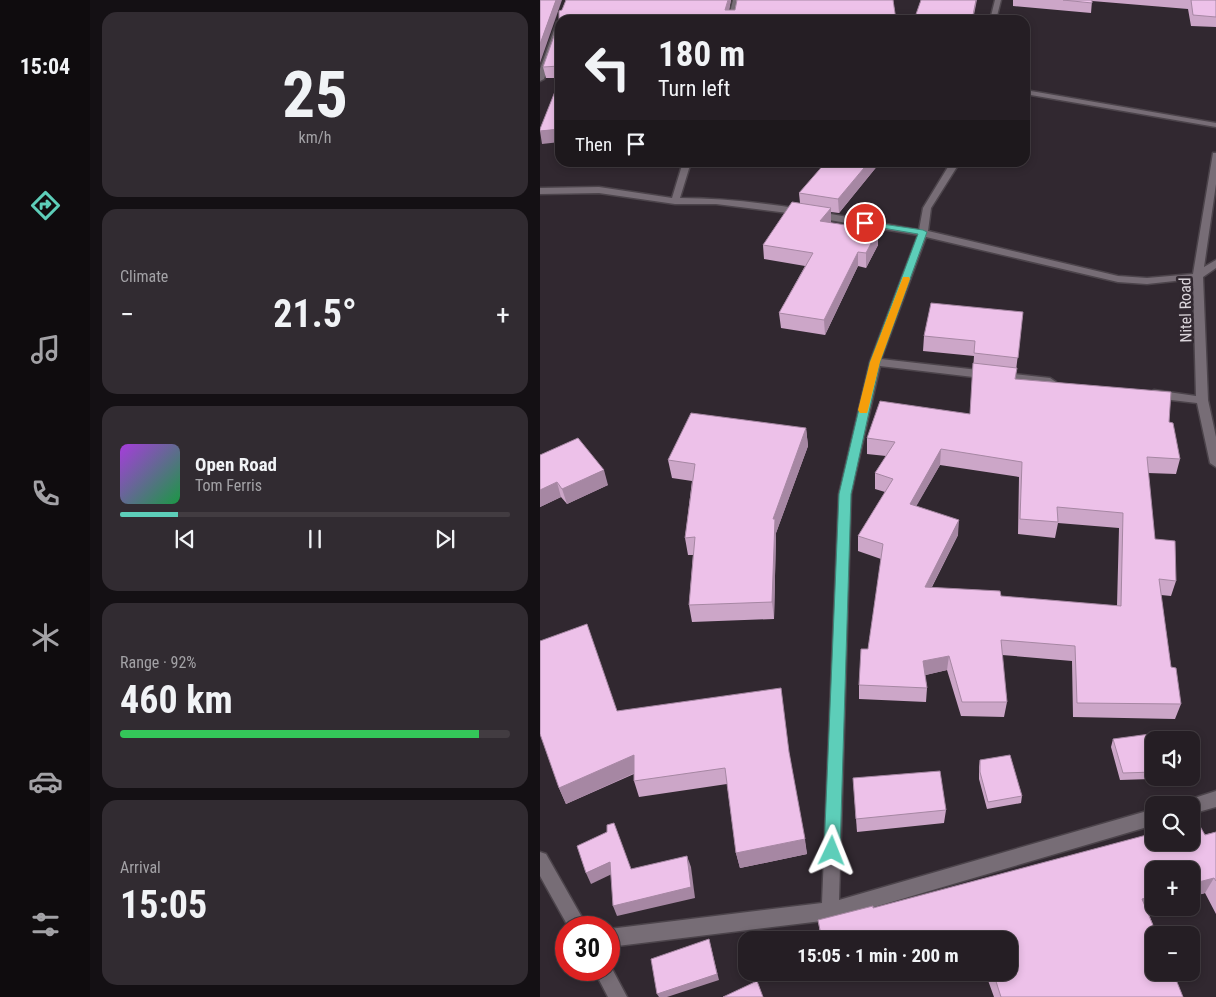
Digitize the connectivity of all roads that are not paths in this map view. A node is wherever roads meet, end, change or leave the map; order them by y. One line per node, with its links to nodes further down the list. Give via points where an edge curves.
1 (736, 0): 3 (street)
2 (998, 0): 4 (street)
3 (732, 15)
4 (994, 15)
5 (555, 35): 6 (street)
6 (540, 79)
7 (1030, 93): 8 (street)
8 (1216, 124)
9 (1216, 155): 16 (street, Nitel Road)
10 (686, 167): 13 (street)
11 (953, 167): 14 (street, via 927,208)
12 (540, 191): 13 (street, via 599,190)
13 (676, 200): 14 (street, via 716,201)
14 (923, 232): 16 (street, via 1118,279 1147,281); 17 (street)
15 (1216, 263): 16 (street)
16 (1198, 276): 20 (street, Nitel Road)
17 (875, 362): 18 (street); 26 (street, via 845,494)
18 (1063, 384)
19 (1142, 393): 20 (street)
20 (1202, 400): 21 (street, Nitel Road)
21 (1216, 463)
22 (1216, 799): 23 (street)
23 (1200, 803)
24 (1145, 820): 26 (street)
25 (540, 860): 27 (street)
26 (830, 911): 28 (street)
27 (572, 916)
28 (620, 937)
29 (609, 981): 30 (street)
30 (618, 997)

